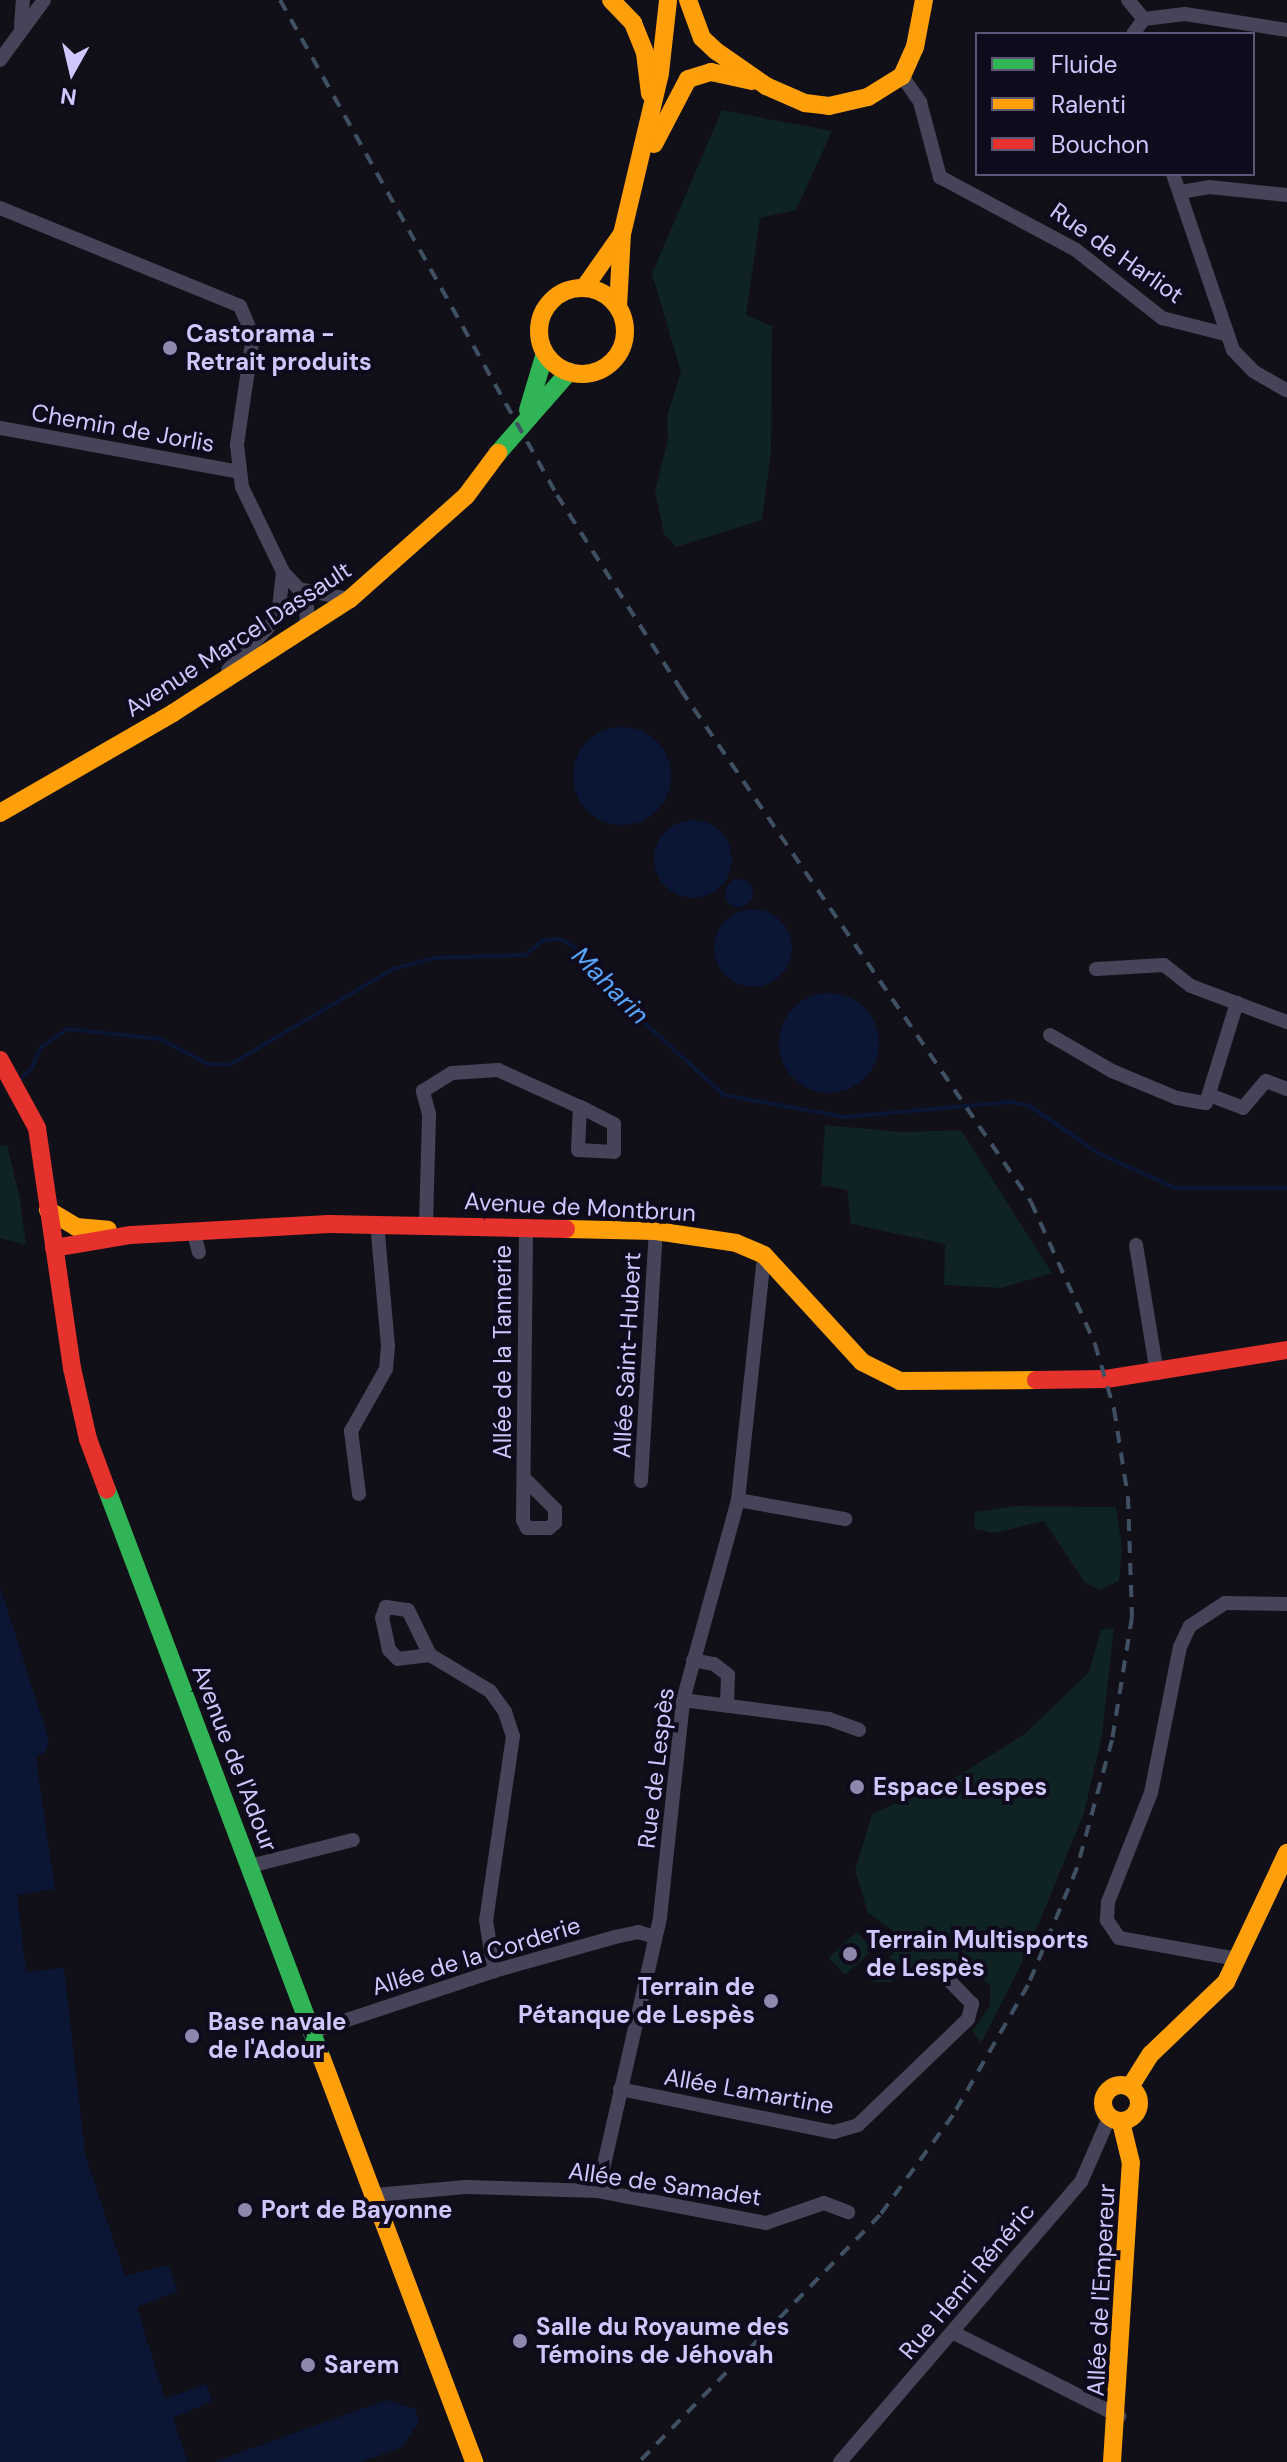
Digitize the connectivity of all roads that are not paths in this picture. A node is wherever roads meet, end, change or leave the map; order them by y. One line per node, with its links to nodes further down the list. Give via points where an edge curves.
1 (23, 0): 9 (street)
2 (44, 0): 9 (street)
3 (611, 0): 15 (main road, via 633,23 645,53)
4 (668, 0): 15 (main road)
5 (688, 0): 14 (main road, via 702,38)
6 (924, 0): 13 (main road, via 915,47)
7 (1128, 0): 8 (street)
8 (1144, 19): 10 (street, via 1185,14); 11 (street)
9 (21, 27): 12 (street)
10 (1287, 30)
11 (1134, 32)
12 (0, 60)
13 (902, 76): 14 (main road, via 868,97 829,106 805,103); 24 (street, Rue de Harliot, via 920,102 940,177 1076,250 1162,318)
14 (766, 86): 17 (main road, via 711,72 688,79 675,96)
15 (652, 114): 17 (main road)
16 (1174, 176): 18 (street)
17 (634, 192): 21 (main road)
18 (1181, 192): 19 (street, via 1209,187); 24 (street)
19 (1287, 195)
20 (0, 208): 30 (street, via 240,306 253,336 237,445)
21 (622, 234): 22 (main road); 23 (main road)
22 (584, 288): 23 (main road, via 609,297); 25 (main road, via 562,293 544,311 539,335)
23 (618, 307): 26 (main road, via 625,333 617,356 591,373)
24 (1225, 334): 27 (street, via 1242,360)
25 (545, 353): 26 (main road); 28 (main road, Avenue Marcel Dassault)
26 (569, 372): 28 (main road, Avenue Marcel Dassault)
27 (1287, 390)
28 (522, 421): 33 (main road, Avenue Marcel Dassault, via 466,496)
29 (0, 428): 30 (street, Chemin de Jorlis)
30 (239, 472): 31 (street)
31 (283, 572): 32 (street); 35 (street, via 282,607 272,627)
32 (299, 589): 33 (street); 34 (street, via 307,608)
33 (350, 599): 34 (main road, Avenue Marcel Dassault)
34 (306, 629): 35 (main road, Avenue Marcel Dassault)
35 (207, 691): 36 (main road, Avenue Marcel Dassault)
36 (5, 807)
37 (1096, 969): 38 (street, via 1164,965 1191,986)
38 (1237, 1003): 39 (street); 43 (street, via 1209,1087)
39 (1287, 1022)
40 (1050, 1035): 43 (street, via 1112,1071 1177,1098 1196,1104)
41 (0, 1061): 45 (main road, Avenue de l'Adour, via 23,1098 40,1141)
42 (1287, 1089): 43 (street, via 1266,1081 1243,1108)
43 (1212, 1096)
44 (580, 1107): 47 (street, via 498,1070 452,1073 423,1091 429,1114)
45 (48, 1210): 51 (main road, via 76,1227); 53 (main road, Avenue de l'Adour)
46 (377, 1223): 47 (main road, Avenue de Montbrun); 49 (main road, Avenue de Montbrun); 60 (street, via 388,1346 386,1369 351,1431)
47 (426, 1224): 48 (main road, Avenue de Montbrun)
48 (526, 1226): 50 (main road, Avenue de Montbrun); 58 (street, Allée de la Tannerie)
49 (193, 1230): 51 (main road, Avenue de Montbrun); 54 (street)
50 (656, 1231): 55 (main road, Avenue de Montbrun, via 736,1243); 59 (street, Allée Saint-Hubert)
51 (131, 1235): 53 (main road, Avenue de Montbrun)
52 (1136, 1245): 57 (street)
53 (54, 1248): 71 (main road, Avenue de l'Adour, via 88,1439)
54 (199, 1252)
55 (764, 1255): 57 (main road, Avenue de Montbrun, via 862,1362 900,1381); 61 (street, Rue de Lespès)
56 (1287, 1350): 57 (main road, Avenue de Montbrun)
57 (1157, 1373)
58 (524, 1478)
59 (641, 1481)
60 (359, 1494)
61 (738, 1500): 62 (street); 65 (street, Rue de Lespès)
62 (845, 1519)
63 (1287, 1604): 73 (street, via 1225,1603 1190,1626 1180,1647 1151,1793 1108,1902 1107,1920 1119,1938)
64 (430, 1655): 74 (street, via 490,1691 513,1736 486,1920)
65 (693, 1660): 66 (street, Rue de Lespès); 67 (street, via 714,1664 728,1675)
66 (683, 1700): 67 (street); 72 (street, Rue de Lespès)
67 (727, 1706): 68 (street, via 829,1719)
68 (859, 1730)
69 (353, 1840): 71 (street)
70 (1287, 1853): 73 (main road)
71 (250, 1866): 76 (main road, Avenue de l'Adour)
72 (655, 1937): 74 (street, Allée de la Corderie, via 638,1932); 78 (street, Rue de Lespès)
73 (1237, 1959): 77 (main road, via 1217,1995 1151,2054)
74 (494, 1971): 76 (street, Allée de la Corderie)
75 (947, 1978): 78 (street, Allée Lamartine, via 972,2004 968,2019 858,2125 834,2132)
76 (311, 2032): 81 (main road, Avenue de l'Adour)
77 (1130, 2087): 79 (main road, via 1139,2107); 79 (main road, via 1107,2091 1102,2102)
78 (620, 2089): 80 (street, Rue de Lespès)
79 (1115, 2120): 83 (street, Rue Henri Rénéric, via 1081,2182); 84 (main road, Allée de l'Empereur, via 1131,2163)
80 (598, 2191): 81 (street, Allée de Samadet, via 466,2187); 82 (street, Allée de Samadet, via 766,2223 824,2203)
81 (375, 2195): 85 (main road, Avenue de l'Adour)
82 (848, 2212)
83 (954, 2333): 84 (street); 86 (street, Rue Henri Rénéric)
84 (1119, 2416): 87 (main road, Allée de l'Empereur)
85 (474, 2462)
86 (840, 2462)
87 (1112, 2462)

